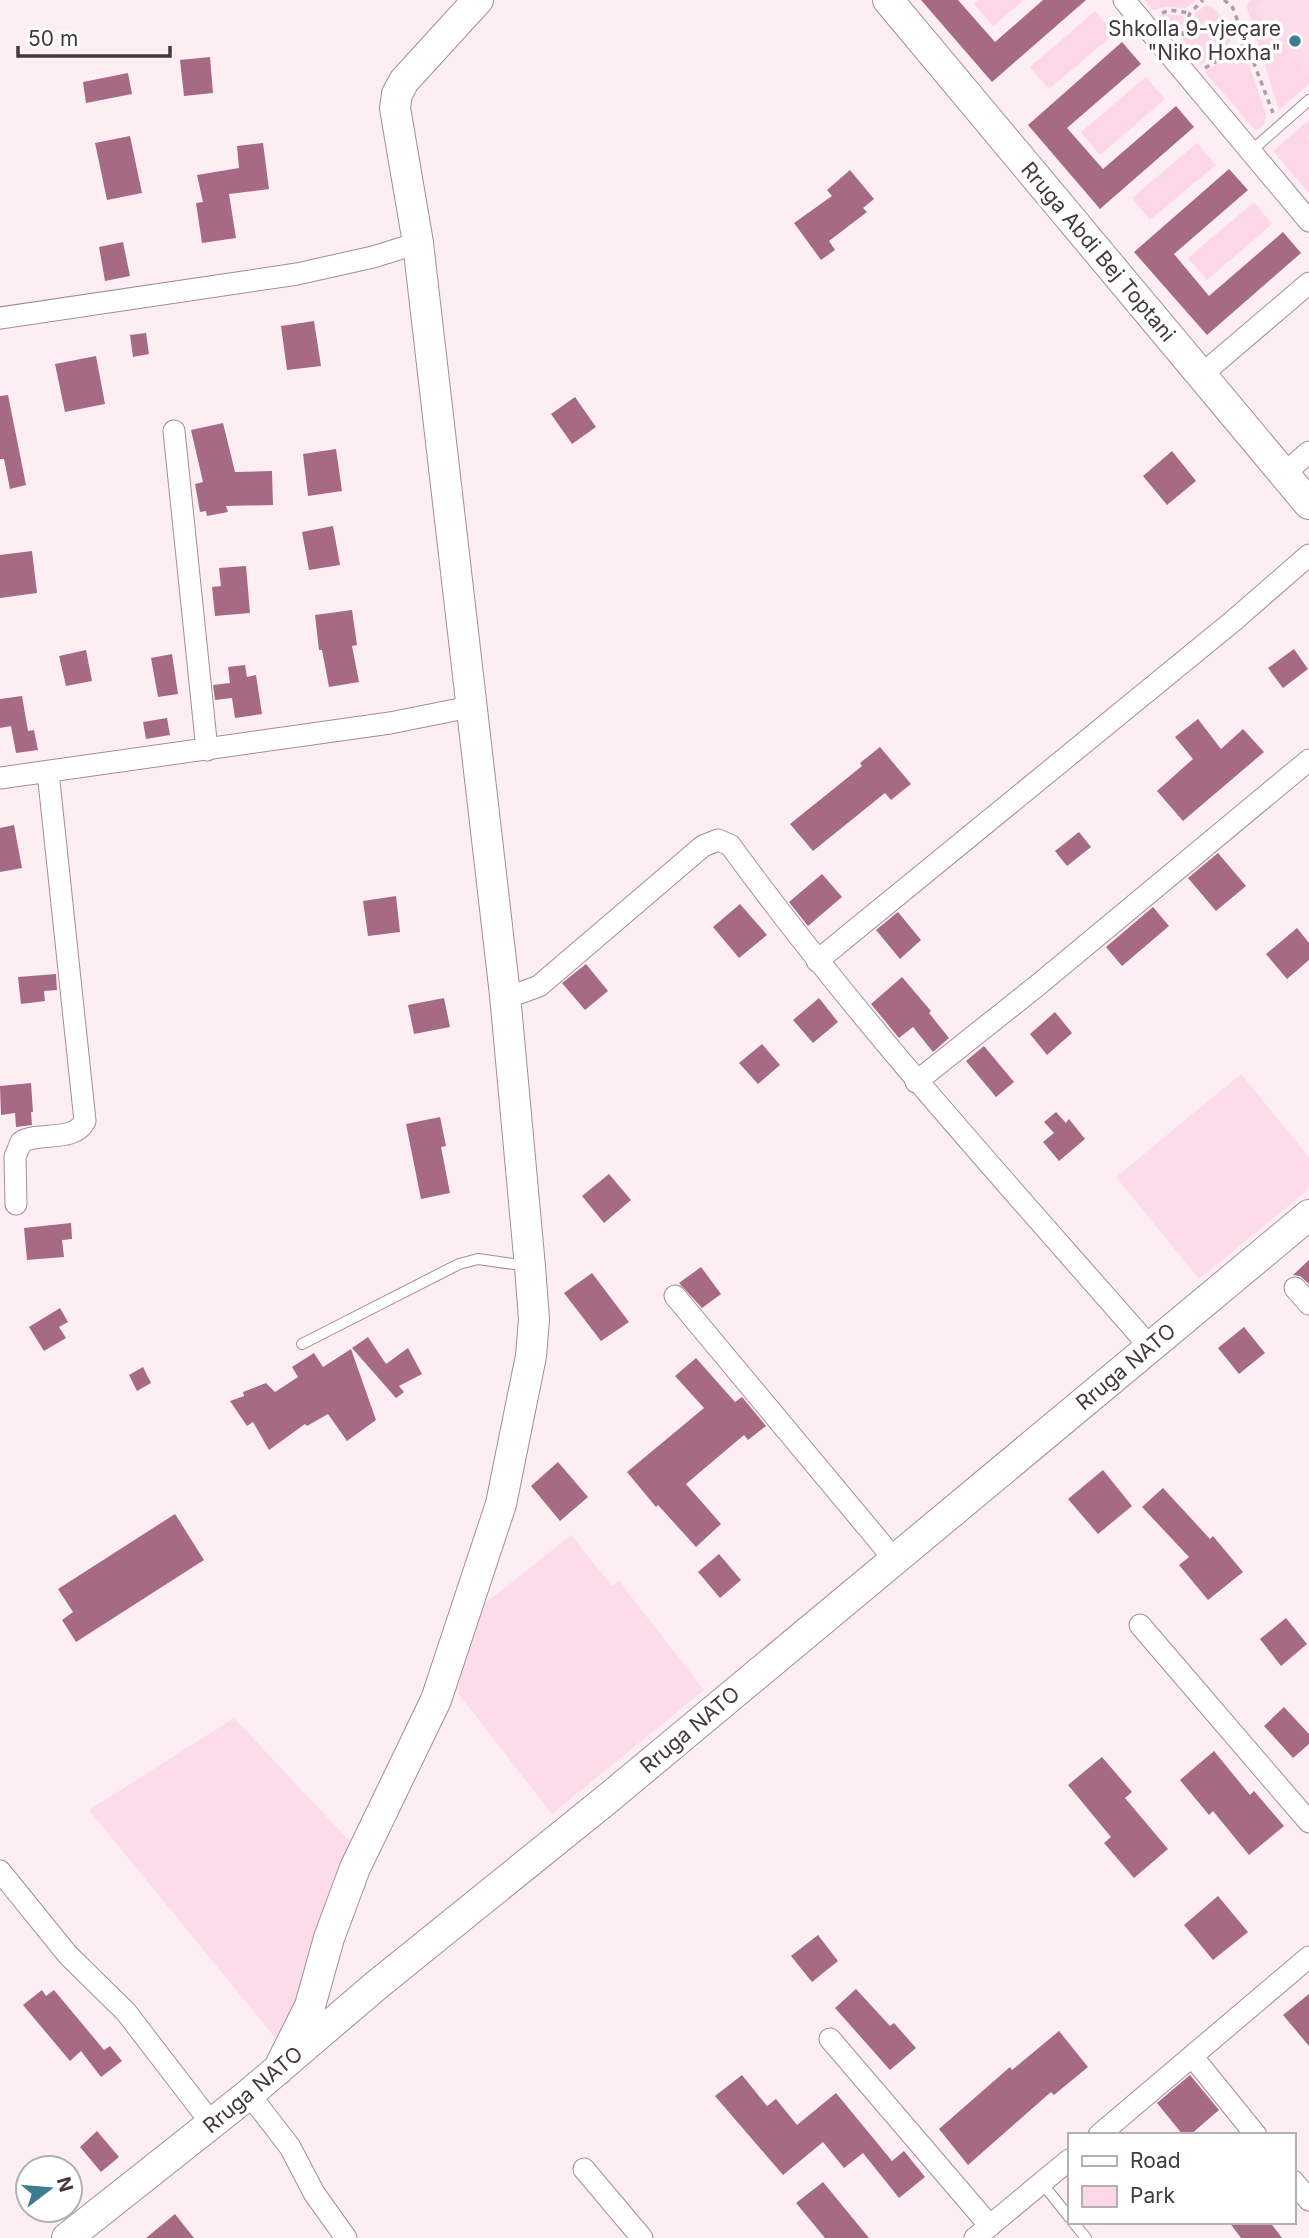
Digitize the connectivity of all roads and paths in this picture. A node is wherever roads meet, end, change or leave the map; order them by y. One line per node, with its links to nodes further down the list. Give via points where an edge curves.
1 (478, 0): 11 (street)
2 (492, 0): 11 (street)
3 (888, 0): 22 (street, Rruga Abdi Bej Toptani)
4 (1124, 0): 17 (street)
5 (1203, 0): 9 (path)
6 (1224, 0): 8 (path)
7 (1237, 0): 8 (path)
8 (1232, 6): 13 (path)
9 (1190, 13): 10 (path, via 1170,10); 12 (path)
10 (1157, 14)
11 (455, 27): 19 (street, via 404,80 397,94)
12 (1178, 40)
13 (1246, 44): 14 (path); 16 (path)
14 (1200, 71)
15 (1309, 100): 17 (lane)
16 (1275, 118)
17 (1251, 151): 18 (street)
18 (1309, 221)
19 (418, 243): 21 (street, via 297,274); 28 (street)
20 (1309, 283): 22 (street)
21 (0, 318)
22 (1200, 376): 25 (street, Rruga Abdi Bej Toptani)
23 (174, 431): 29 (street)
24 (1309, 452): 25 (street)
25 (1284, 474): 26 (street, Rruga Abdi Bej Toptani)
26 (1309, 504)
27 (1309, 555): 33 (street)
28 (470, 707): 29 (street); 34 (street)
29 (207, 750): 31 (street)
30 (1309, 760): 35 (street)
31 (48, 772): 32 (street); 36 (street, via 85,1121 76,1131 21,1142 15,1157)
32 (0, 778)
33 (817, 961): 34 (street, via 730,845 718,840 703,846 539,986); 35 (street)
34 (505, 995): 38 (street)
35 (916, 1082): 41 (street)
36 (16, 1204)
37 (1309, 1215): 41 (street, Rruga NATO)
38 (530, 1267): 40 (lane, via 478,1258 459,1264); 46 (street, via 531,1356 501,1504 436,1700 355,1868)
39 (676, 1296): 42 (street)
40 (302, 1344)
41 (1150, 1347): 42 (street, Rruga NATO)
42 (894, 1559): 48 (street, Rruga NATO)
43 (1140, 1625): 44 (street)
44 (1309, 1822)
45 (0, 1871): 53 (street, via 68,1955 126,2012)
46 (329, 1938): 48 (street, via 331,1973 342,1988 359,1992); 51 (street, via 310,2006)
47 (1309, 1957): 50 (street)
48 (378, 1984): 51 (street, Rruga NATO)
49 (830, 2039): 63 (street)
50 (1192, 2056): 54 (street); 55 (street)
51 (278, 2070): 52 (street, Rruga NATO)
52 (248, 2094): 53 (street, Rruga NATO); 65 (street, via 289,2147)
53 (212, 2124): 64 (street, Rruga NATO)
54 (1101, 2133)
55 (1254, 2133)
56 (1068, 2161): 58 (street)
57 (584, 2169): 66 (street)
58 (1042, 2183): 61 (lane); 63 (street)
59 (1295, 2183): 60 (street)
60 (1309, 2200)
61 (1068, 2216)
62 (1075, 2224): 67 (lane)
63 (982, 2232)
64 (67, 2238)
65 (346, 2238)
66 (642, 2238)
67 (1086, 2238)

